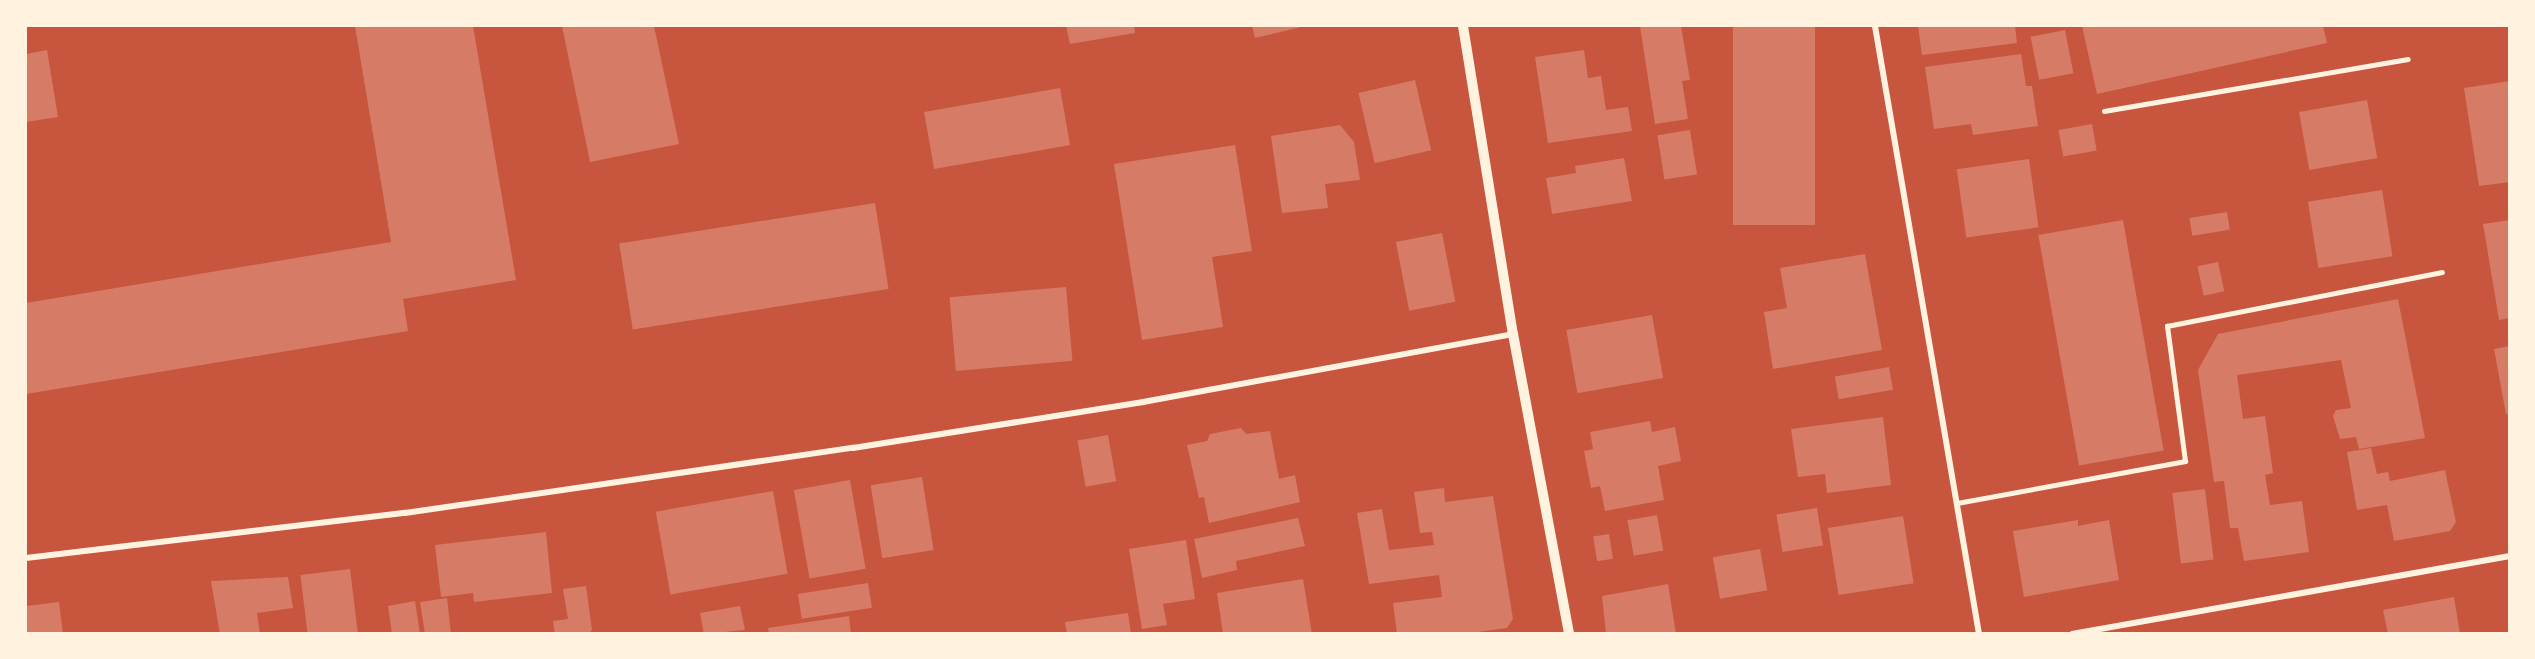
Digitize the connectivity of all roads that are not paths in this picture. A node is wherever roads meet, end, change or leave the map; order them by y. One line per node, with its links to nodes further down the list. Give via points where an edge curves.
1 (1463, 26): 6 (street)
2 (1875, 26): 7 (street)
3 (2408, 59): 4 (lane)
4 (2104, 111)
5 (2442, 272): 7 (lane, via 2168,326 2185,461)
6 (1513, 334): 9 (street, via 1143,402 841,450 405,513); 10 (street)
7 (1957, 503): 11 (street)
8 (2510, 556): 12 (street)
9 (26, 558)
10 (1569, 633)
11 (1980, 633)
12 (2072, 633)

